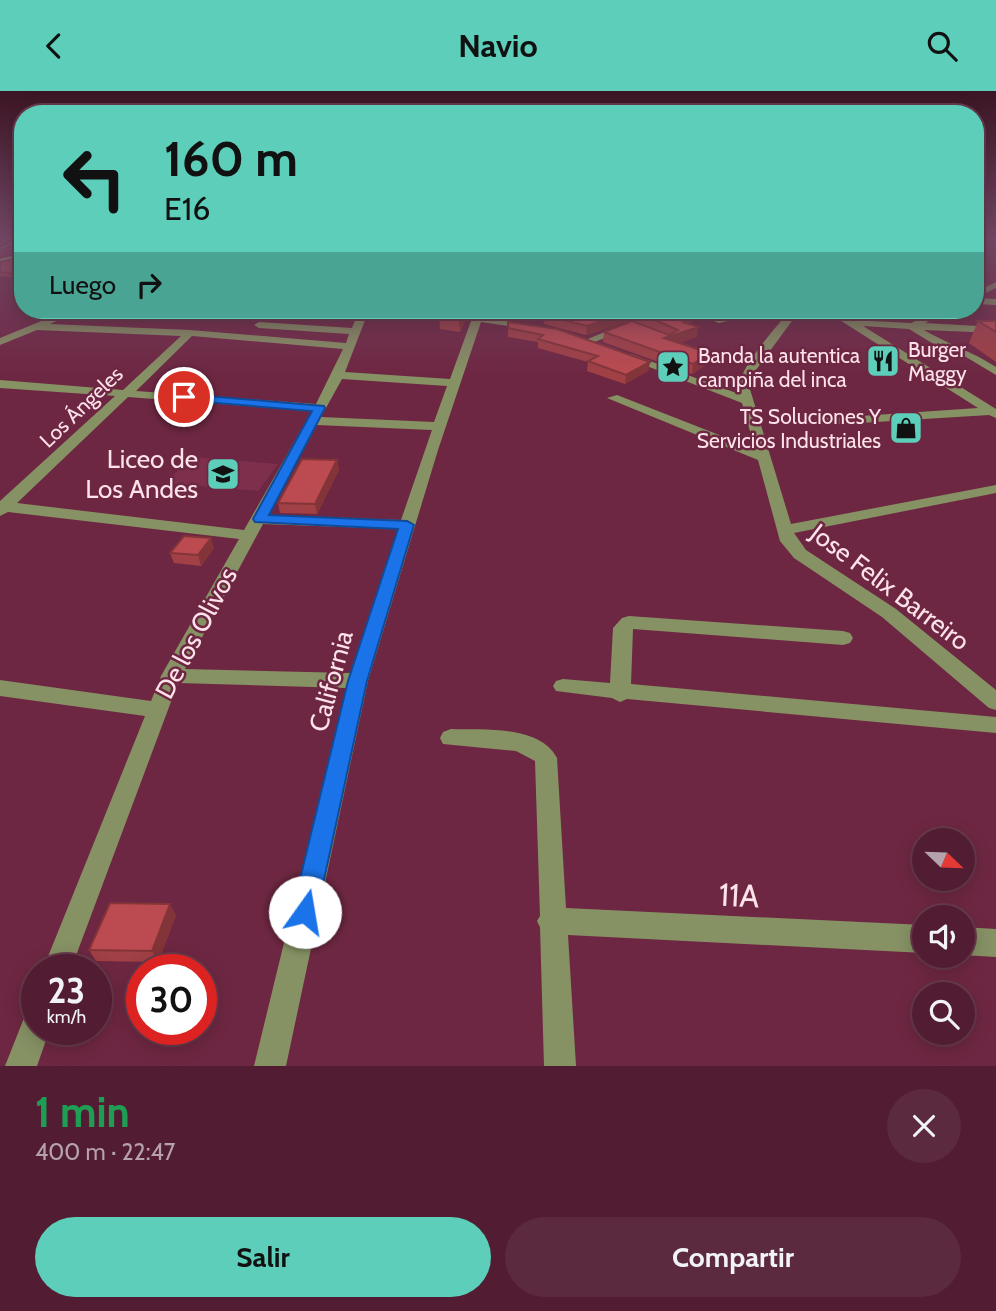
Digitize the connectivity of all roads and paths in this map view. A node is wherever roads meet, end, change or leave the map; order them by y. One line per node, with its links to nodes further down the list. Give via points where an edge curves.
1 (55, 319): 16 (street)
2 (360, 319): 21 (street, De los Olivos)
3 (477, 319): 28 (street, California)
4 (501, 319): 17 (street)
5 (717, 319): 10 (street)
6 (788, 319): 32 (street, Jose Felix Barreiro, via 747,375 743,386)
7 (846, 319): 11 (street)
8 (875, 319): 12 (street)
9 (925, 319): 15 (street)
10 (723, 321)
11 (853, 323): 12 (street); 33 (street)
12 (876, 324): 15 (street)
13 (259, 325): 21 (street)
14 (633, 325): 22 (street)
15 (911, 326): 18 (street); 26 (street)
16 (36, 327): 19 (street); 23 (street)
17 (545, 329)
18 (996, 330)
19 (190, 333): 21 (street); 30 (street, Los Ángeles)
20 (574, 336): 22 (street)
21 (352, 338): 27 (street, De los Olivos)
22 (588, 341): 24 (street)
23 (0, 342)
24 (600, 346)
25 (613, 350): 32 (street)
26 (996, 372)
27 (338, 375): 28 (street); 34 (street, De los Olivos)
28 (454, 383): 36 (street, California)
29 (0, 384): 30 (street)
30 (123, 393): 34 (street); 39 (street, Los Ángeles)
31 (613, 398): 37 (street)
32 (748, 401): 37 (street, Jose Felix Barreiro)
33 (993, 413): 35 (street)
34 (317, 415): 36 (street); 41 (street, De los Olivos)
35 (816, 423)
36 (440, 425): 40 (street, California)
37 (764, 458): 42 (street, Jose Felix Barreiro)
38 (996, 489): 42 (street)
39 (2, 508): 41 (street)
40 (407, 525): 41 (street); 45 (street, California)
41 (254, 527): 44 (street, De los Olivos)
42 (784, 530): 49 (street, Jose Felix Barreiro, via 800,554 889,613)
43 (843, 638): 48 (street, via 629,622 622,628)
44 (171, 676): 45 (street); 50 (street, De los Olivos)
45 (358, 681): 60 (street, California)
46 (563, 687): 48 (street)
47 (0, 688): 50 (street)
48 (620, 694): 51 (street)
49 (996, 702)
50 (156, 710): 57 (street, De los Olivos)
51 (996, 725)
52 (451, 738): 53 (street, via 526,744 543,753 547,763)
53 (551, 921): 54 (street, 11A); 61 (street)
54 (912, 938)
55 (975, 942): 56 (street)
56 (996, 943)
57 (63, 954)
58 (29, 1045): 59 (street)
59 (21, 1066)
60 (270, 1066)
61 (559, 1066)

